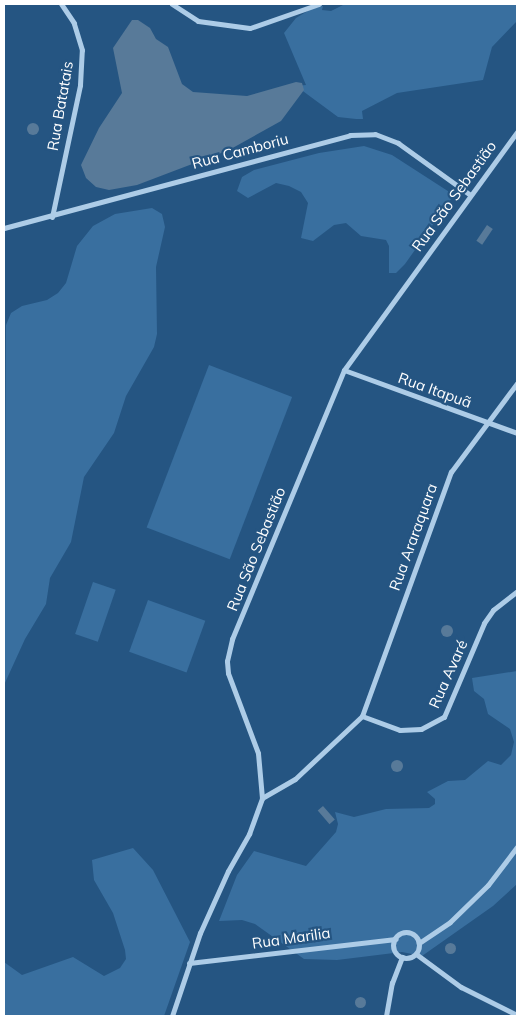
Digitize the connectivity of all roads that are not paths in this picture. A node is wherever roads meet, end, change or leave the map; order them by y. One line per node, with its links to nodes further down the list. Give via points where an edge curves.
1 (61, 4): 6 (street, Rua Batatais, via 74,23 82,50 80,85)
2 (172, 4): 3 (street, via 198,21 250,28)
3 (319, 4)
4 (517, 132): 5 (street, Rua São Sebastião)
5 (469, 194): 6 (street, Rua Camboriu, via 398,143 376,134 341,138); 8 (street, Rua São Sebastião)
6 (52, 217): 7 (street, Rua Camboriu)
7 (4, 228)
8 (344, 370): 10 (street, Rua Itapuã); 14 (street, Rua São Sebastião, via 232,639 227,660 232,688 258,754)
9 (517, 383): 10 (street, Rua Araraquara)
10 (489, 423): 11 (street, Rua Itapuã); 13 (street, Rua Araraquara, via 448,479)
11 (517, 433)
12 (517, 591): 13 (street, Rua Avaré, via 493,610 484,623 444,717 420,730 400,730)
13 (362, 716): 14 (street, via 294,780)
14 (262, 798): 20 (street, Rua São Sebastião, via 249,834 213,901)
15 (517, 847): 17 (street, via 488,885 450,922)
16 (396, 938): 17 (street, via 409,933); 19 (street, via 395,952); 20 (street, Rua Marilia)
17 (419, 943): 18 (street)
18 (416, 954): 19 (street); 21 (street, via 461,987)
19 (402, 958): 24 (street, via 392,983)
20 (189, 963): 23 (street, Rua São Sebastião)
21 (510, 1014): 22 (street)
22 (517, 1015)
23 (172, 1016)
24 (386, 1016)

